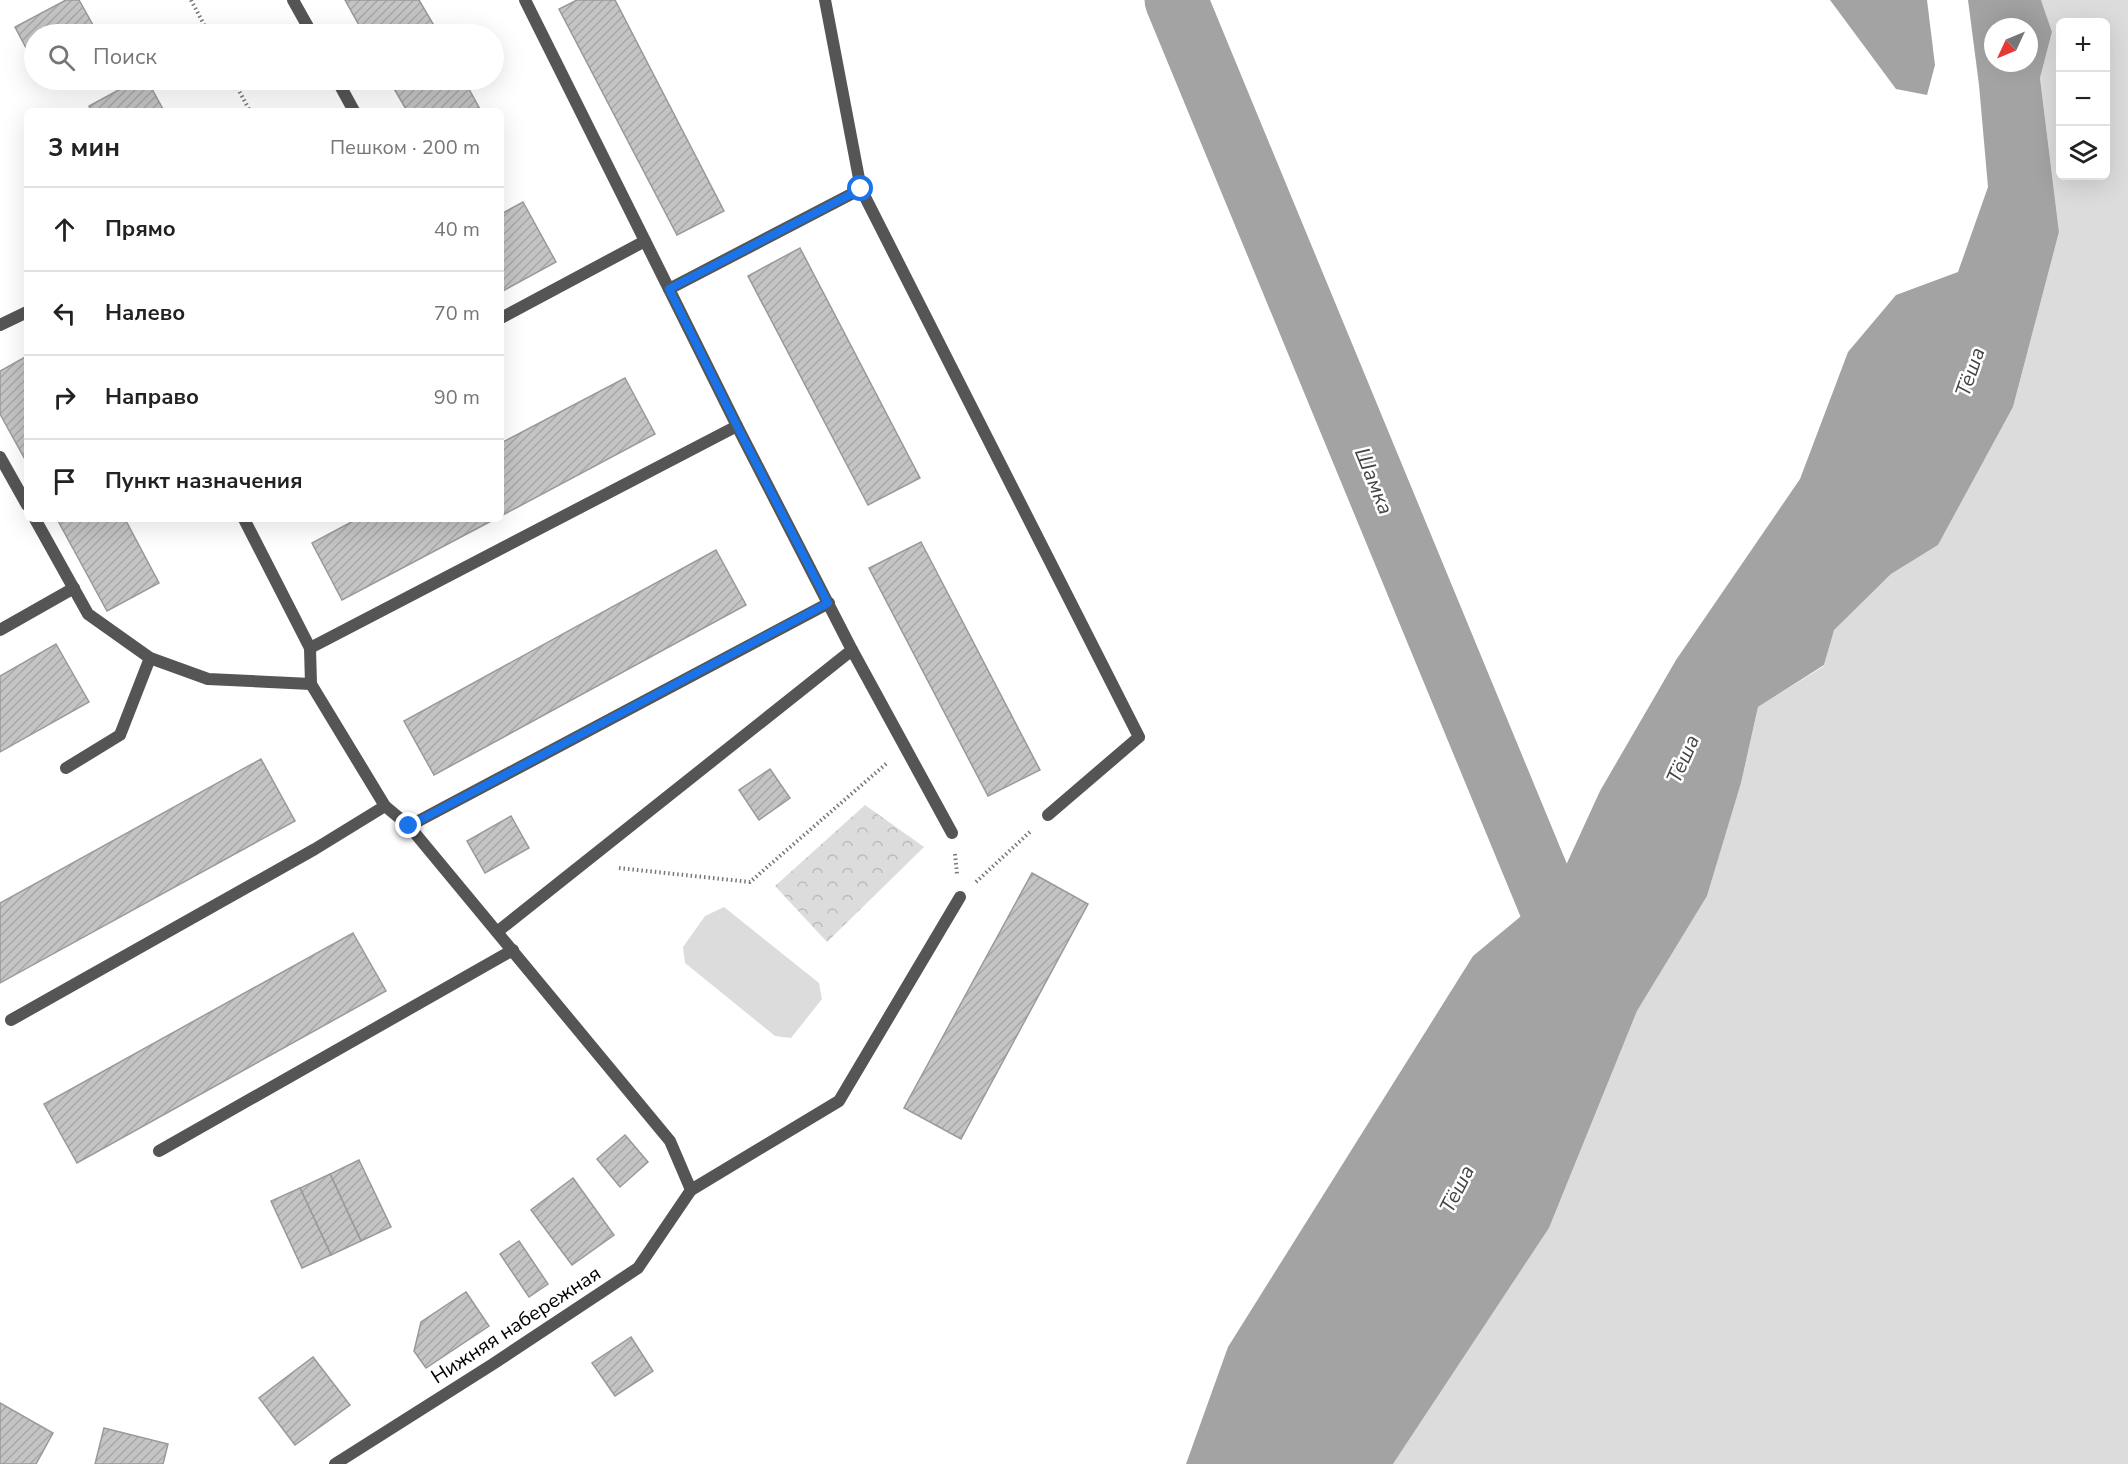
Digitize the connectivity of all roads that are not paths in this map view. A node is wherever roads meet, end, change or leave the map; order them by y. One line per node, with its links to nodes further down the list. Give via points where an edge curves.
1 (293, 0): 4 (street)
2 (525, 0): 8 (street)
3 (825, 0): 7 (street)
4 (306, 24)
5 (342, 90): 6 (street)
6 (352, 108)
7 (861, 189): 9 (street); 27 (street, via 1139,737)
8 (645, 241): 9 (street); 11 (street)
9 (669, 289): 13 (street)
10 (24, 313): 12 (street)
11 (504, 316)
12 (0, 325)
13 (737, 426): 19 (street); 21 (street)
14 (0, 457): 15 (street)
15 (24, 501)
16 (37, 522): 18 (street)
17 (246, 522): 21 (street)
18 (74, 588): 20 (street); 23 (street, via 88,614)
19 (828, 603): 22 (street); 28 (street)
20 (0, 630)
21 (310, 648): 24 (street)
22 (852, 650): 29 (street); 31 (street)
23 (150, 658): 24 (street, via 208,679); 25 (street, via 120,735)
24 (311, 684): 26 (street)
25 (66, 768)
26 (385, 806): 28 (street); 33 (street)
27 (1048, 815)
28 (409, 826): 31 (street)
29 (952, 833)
30 (960, 897): 35 (street, via 839,1101)
31 (497, 932): 32 (street)
32 (513, 950): 34 (street); 35 (street, via 670,1141)
33 (11, 1020)
34 (159, 1151)
35 (691, 1190): 36 (street, Нижняя набережная, via 638,1268)
36 (335, 1464)

